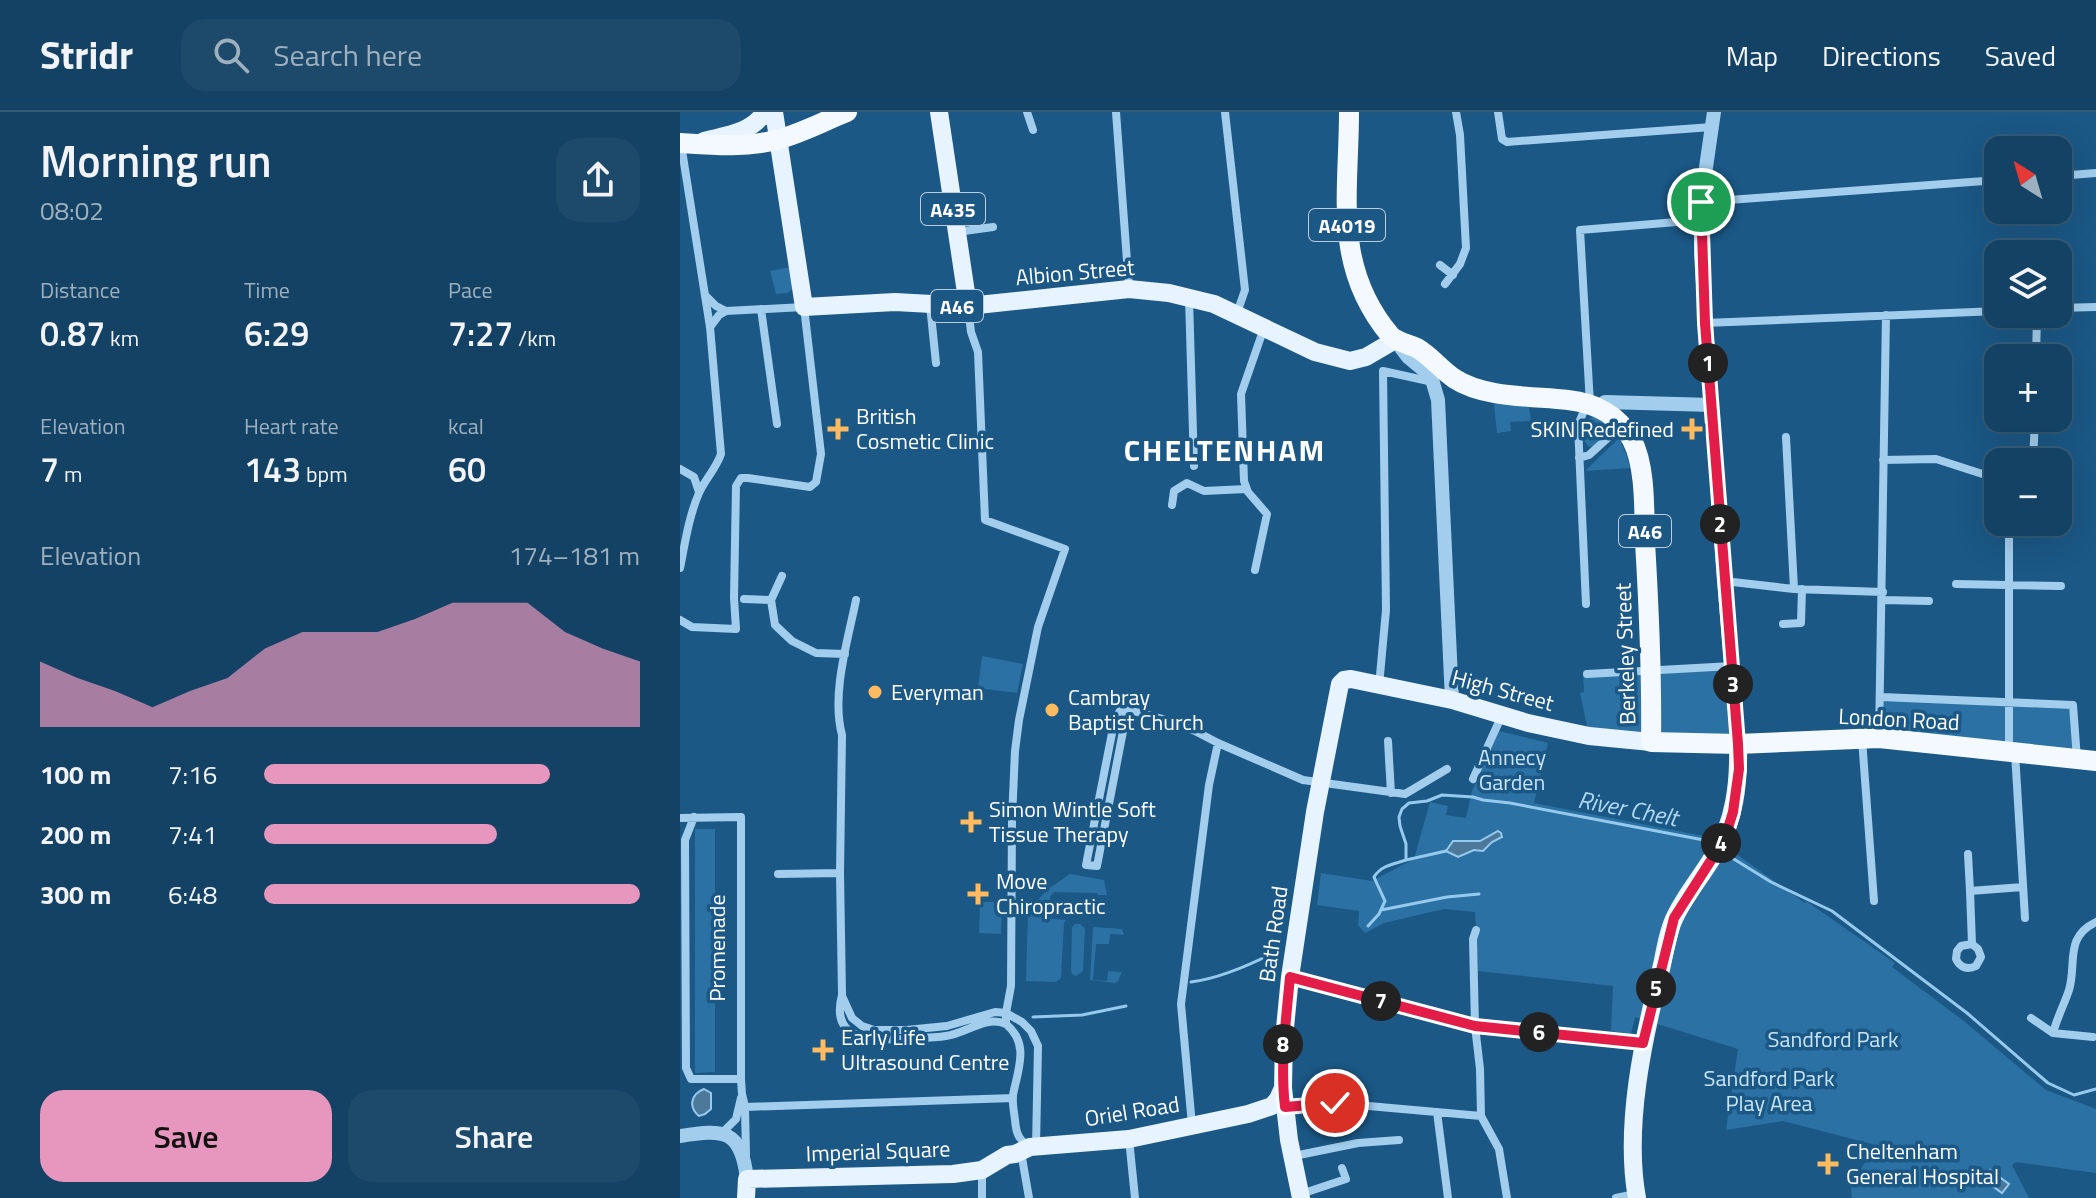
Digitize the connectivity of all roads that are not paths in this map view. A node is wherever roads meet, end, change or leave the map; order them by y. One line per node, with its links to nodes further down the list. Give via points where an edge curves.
1 (765, 112): 14 (main road, via 747,129)
2 (774, 112): 13 (main road)
3 (847, 112): 13 (highway)
4 (939, 112): 21 (main road, A435)
5 (1027, 112): 12 (street)
6 (1116, 112): 25 (street)
7 (1225, 112): 36 (street, via 1245,290)
8 (1349, 112): 41 (highway, A4019, via 1350,246 1361,285)
9 (1456, 112): 23 (street, via 1466,248)
10 (1498, 112): 11 (street, via 1507,142)
11 (1713, 119): 18 (street)
12 (1033, 130)
13 (779, 139): 14 (highway, via 735,145); 30 (main road)
14 (684, 142): 26 (street)
15 (2096, 173): 16 (street)
16 (2072, 175)
17 (1984, 181): 18 (street)
18 (1701, 202): 19 (street)
19 (1701, 220): 38 (street); 48 (street, via 1580,230)
20 (993, 227): 21 (street)
21 (957, 233): 29 (main road, A435)
22 (1440, 265): 23 (street)
23 (1453, 275): 24 (street)
24 (1445, 284)
25 (1129, 289): 27 (main road, Albion Street / A46); 29 (main road, Albion Street / A46)
26 (705, 295): 34 (street); 39 (street)
27 (1189, 297): 36 (main road, Albion Street / A46); 54 (street)
28 (930, 304): 29 (main road, Albion Street / A46); 30 (main road, Albion Street / A46); 42 (street)
29 (968, 306): 113 (street, via 978,352 985,520 1065,549 1038,627 1015,751)
30 (804, 307): 33 (street, Albion Street); 75 (street, via 821,454 816,482 810,487 741,478 735,494 736,629 692,627)
31 (2096, 307): 32 (street)
32 (2072, 308)
33 (761, 309): 34 (street, Albion Street); 49 (street)
34 (726, 311): 39 (street)
35 (1984, 312): 37 (street)
36 (1237, 314): 40 (main road, Albion Street / A46)
37 (1886, 315): 38 (street); 53 (street)
38 (1705, 323): 47 (street)
39 (710, 327): 58 (street, via 721,454)
40 (1264, 328): 41 (main road, Albion Street / A46, via 1315,352 1350,361 1362,359); 57 (street, via 1241,394)
41 (1391, 335): 43 (highway, A46); 44 (street)
42 (936, 363)
43 (1457, 380): 45 (street); 48 (highway, A46, via 1484,390)
44 (1434, 382): 45 (street); 82 (street, via 1383,371 1386,610)
45 (1438, 400): 84 (street)
46 (1642, 404): 47 (street); 48 (street); 50 (street)
47 (1712, 405): 64 (street)
48 (1594, 406): 50 (highway, Berkeley Street / A46); 52 (street, via 1578,425)
49 (777, 424)
50 (1622, 425): 52 (street); 79 (highway, Berkeley Street / A46, via 1639,462)
51 (1786, 437): 68 (street)
52 (1579, 458): 74 (street)
53 (1883, 460): 56 (street, via 1936,459); 69 (street)
54 (1194, 466)
55 (680, 469): 58 (street, via 694,477)
56 (1984, 474)
57 (1246, 489): 59 (street, via 1204,491 1187,483 1174,491); 62 (street, via 1267,514)
58 (699, 492): 61 (street)
59 (1172, 505)
60 (2009, 536): 66 (street)
61 (680, 568)
62 (1255, 570)
63 (782, 576): 71 (street)
64 (1724, 581): 68 (street); 78 (street)
65 (1956, 584): 66 (street)
66 (2009, 585): 67 (street); 85 (street)
67 (2061, 586)
68 (1798, 589): 69 (street); 76 (street, via 1801,623)
69 (1883, 596): 73 (street); 83 (street)
70 (744, 599): 71 (street)
71 (771, 600): 77 (street, via 775,625 792,641 816,653)
72 (856, 600): 77 (street)
73 (1929, 601)
74 (1586, 604)
75 (680, 620)
76 (1783, 624)
77 (845, 654): 102 (street, via 839,724)
78 (1732, 666): 79 (street); 92 (street)
79 (1652, 671): 80 (street); 90 (highway, Berkeley Street / A46)
80 (1587, 674)
81 (1344, 680): 82 (main road, High Street); 97 (main road, Bath Road)
82 (1379, 686): 84 (main road, High Street)
83 (1881, 697): 85 (street); 88 (street)
84 (1452, 700): 87 (main road, High Street)
85 (2009, 702): 93 (street); 94 (street, via 2073,705)
86 (1122, 708): 86 (street, via 1125,721 1097,866 1086,865 1115,718); 91 (street)
87 (1502, 715): 90 (main road, High Street, via 1589,736); 96 (street)
88 (1871, 738): 92 (highway, London Road); 93 (highway, London Road); 106 (street, via 1867,825)
89 (1388, 741): 98 (street)
90 (1651, 742): 92 (highway, London Road)
91 (1218, 743): 97 (street); 128 (street, via 1181,1004)
92 (1738, 744): 119 (main road, via 1728,828 1674,918)
93 (2012, 752): 94 (highway, London Road); 104 (street)
94 (2087, 760)
95 (1447, 769): 98 (street, via 1405,794)
96 (1473, 779)
97 (1320, 784): 98 (street); 111 (main road, Bath Road)
98 (1391, 793)
99 (694, 817): 100 (street); 120 (street, Promenade, via 741,817); 120 (street, Promenade, via 685,840 686,1068 691,1079)
100 (680, 818)
101 (1968, 854): 105 (street)
102 (840, 873): 103 (street); 112 (street)
103 (778, 874)
104 (2023, 887): 105 (street); 107 (street)
105 (1970, 891): 110 (street)
106 (1874, 901)
107 (2025, 918)
108 (2096, 922): 117 (street, via 2075,943 2070,988)
109 (1476, 930): 116 (street)
110 (1972, 944)
111 (1290, 977): 116 (street); 123 (main road, Bath Road)
112 (842, 995): 113 (street, via 852,1018 874,1030 947,1026); 115 (street, via 838,1009 844,1026 869,1040 945,1036 990,1021)
113 (1006, 1013): 115 (street); 133 (street, via 1027,1026 1038,1046)
114 (2031, 1018): 117 (street)
115 (1006, 1024): 122 (street, via 1016,1034 1021,1052)
116 (1475, 1026): 119 (street); 127 (street)
117 (2053, 1033): 118 (street)
118 (2093, 1037)
119 (1643, 1043): 139 (main road, via 1634,1128)
120 (741, 1079): 121 (street, Promenade)
121 (742, 1094): 124 (street, Promenade); 129 (street, via 736,1119)
122 (1013, 1098): 124 (street); 133 (street)
123 (1284, 1098): 125 (street); 126 (main road, Oriel Road); 134 (main road, Bath Road)
124 (745, 1107): 137 (street, Promenade)
125 (1437, 1112): 127 (street); 144 (street)
126 (1248, 1114): 128 (main road, Oriel Road); 134 (main road, via 1277,1125)
127 (1481, 1116): 145 (street, via 1499,1149)
128 (1192, 1126): 131 (main road, Oriel Road)
129 (722, 1133): 130 (street); 137 (street, via 738,1146)
130 (680, 1136)
131 (1129, 1139): 133 (main road, Oriel Road); 143 (street)
132 (1399, 1140): 134 (street)
133 (1022, 1147): 136 (main road, Oriel Road); 142 (street)
134 (1291, 1148): 138 (main road, Bath Road)
135 (1342, 1168): 138 (street, via 1346,1179)
136 (982, 1170): 137 (main road, Imperial Square); 141 (street, Imperial Square)
137 (747, 1179): 140 (main road, Promenade)
138 (1301, 1196)
139 (1636, 1196): 146 (street)
140 (746, 1198)
141 (982, 1198)
142 (1029, 1198)
143 (1135, 1198)
144 (1448, 1198)
145 (1507, 1198)
146 (1616, 1198)

